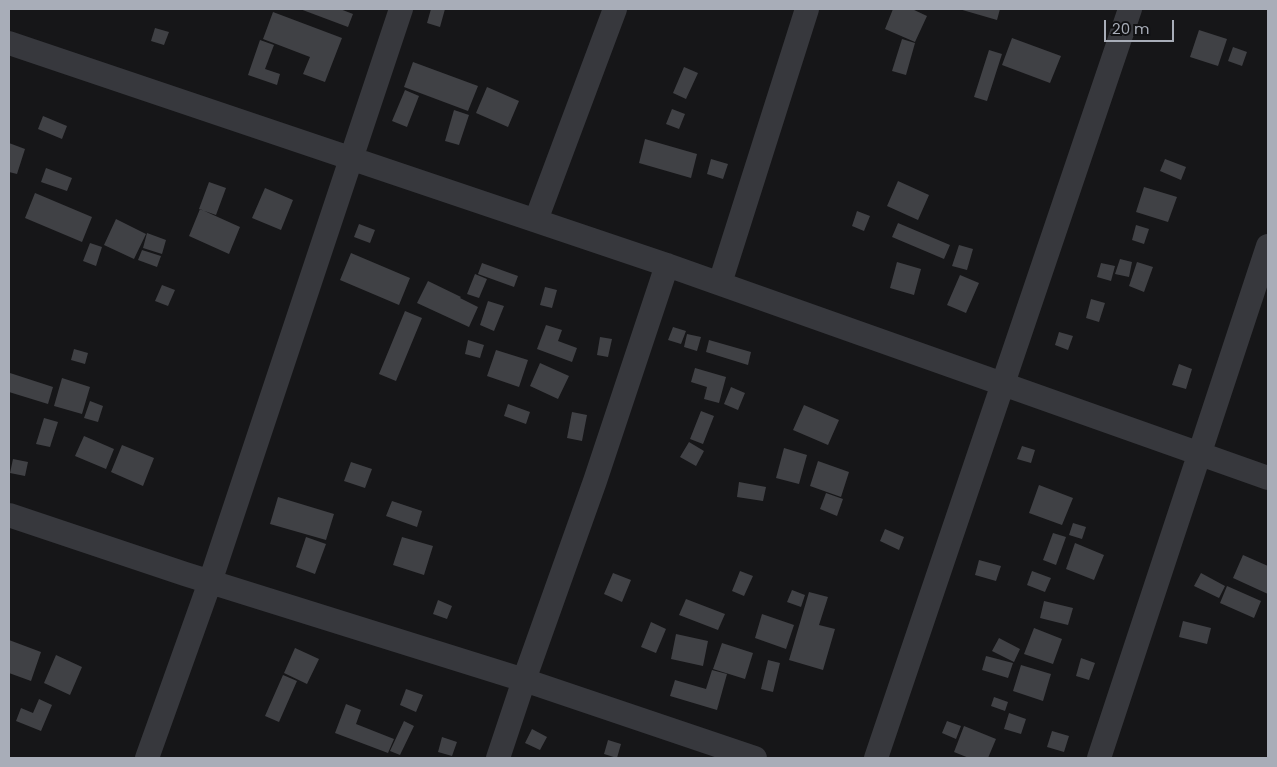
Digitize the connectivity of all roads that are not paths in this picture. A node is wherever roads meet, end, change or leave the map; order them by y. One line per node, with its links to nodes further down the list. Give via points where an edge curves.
1 (401, 9): 6 (street)
2 (615, 9): 7 (street)
3 (807, 9): 10 (street)
4 (1130, 9): 11 (street)
5 (9, 43): 6 (street)
6 (352, 158): 7 (street); 15 (street)
7 (536, 220): 9 (street)
8 (1268, 246): 12 (street)
9 (667, 265): 10 (street); 16 (street)
10 (720, 283): 11 (street)
11 (1004, 383): 12 (street); 20 (street)
12 (1199, 453): 13 (street); 21 (street)
13 (1268, 478)
14 (9, 515): 15 (street)
15 (210, 582): 16 (street); 17 (street)
16 (524, 680): 18 (street); 19 (street)
17 (147, 758)
18 (498, 758)
19 (755, 758)
20 (876, 758)
21 (1099, 758)

